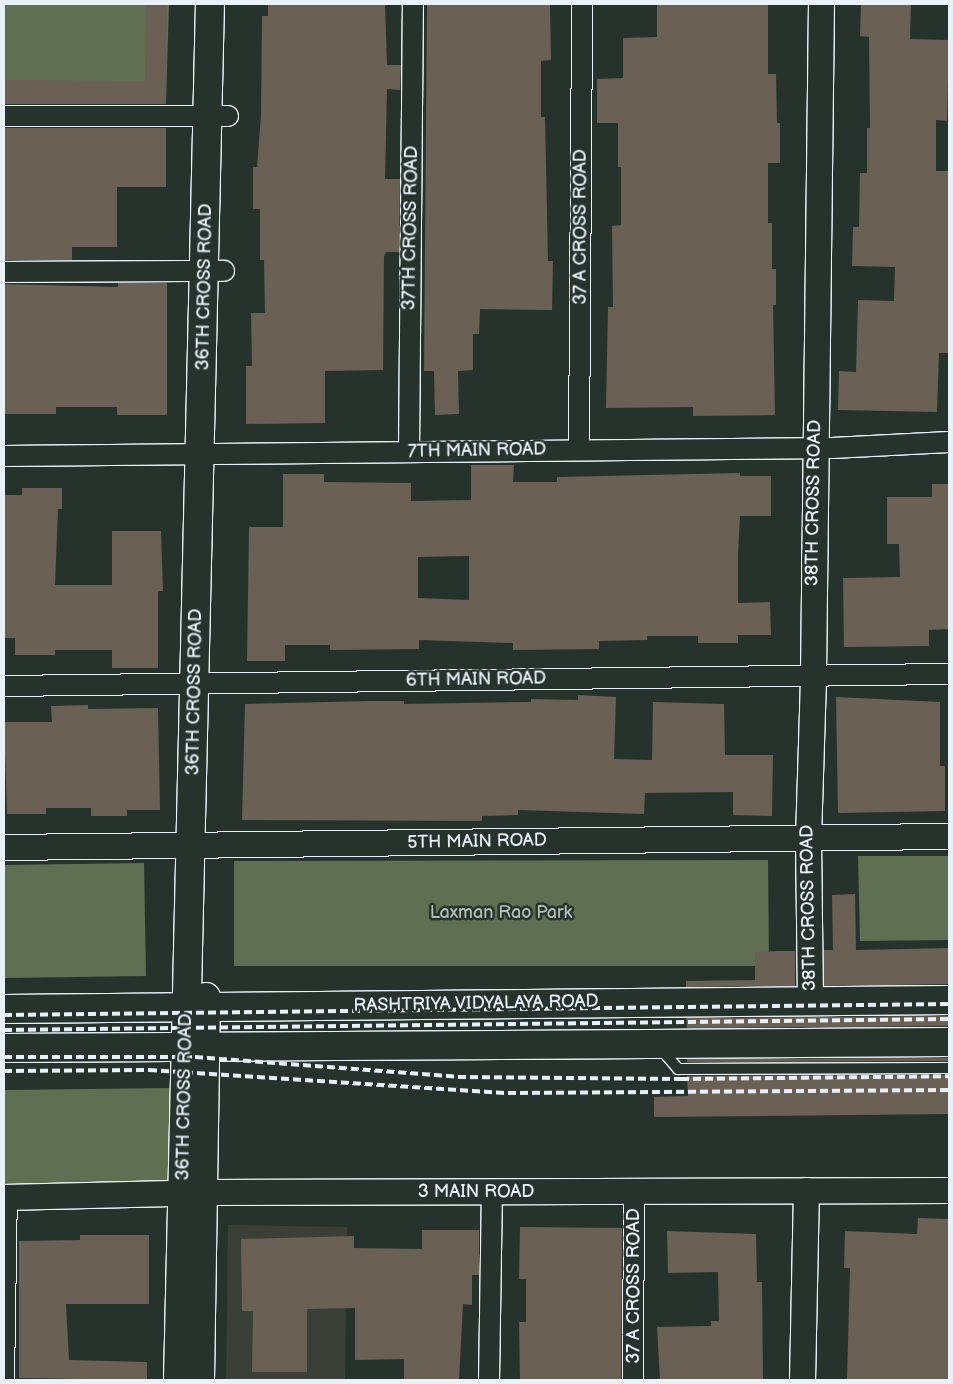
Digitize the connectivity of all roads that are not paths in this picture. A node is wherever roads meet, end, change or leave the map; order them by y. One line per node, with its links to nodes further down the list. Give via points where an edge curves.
1 (210, 4): 7 (main road, 36TH CROSS ROAD)
2 (228, 4): 7 (main road, 36TH CROSS ROAD)
3 (413, 4): 13 (street, 37TH CROSS ROAD)
4 (582, 4): 12 (street, 37 A CROSS ROAD)
5 (821, 4): 11 (street, 38TH CROSS ROAD)
6 (4, 116): 7 (street)
7 (219, 116): 8 (main road, 36TH CROSS ROAD)
8 (215, 271): 9 (street); 14 (main road, 36TH CROSS ROAD)
9 (4, 272)
10 (949, 442): 11 (street, 7TH MAIN ROAD)
11 (814, 448): 12 (street, 7TH MAIN ROAD); 17 (street, 38TH CROSS ROAD)
12 (580, 450): 13 (street, 7TH MAIN ROAD)
13 (409, 452): 14 (street, 7TH MAIN ROAD)
14 (210, 454): 15 (street, 7TH MAIN ROAD); 18 (main road, 36TH CROSS ROAD)
15 (4, 456)
16 (949, 674): 17 (street, 6TH MAIN ROAD)
17 (813, 676): 18 (street, 6TH MAIN ROAD); 21 (street, 38TH CROSS ROAD)
18 (204, 683): 19 (street, 6TH MAIN ROAD); 22 (main road, 36TH CROSS ROAD)
19 (4, 686)
20 (949, 836): 21 (street, 5TH MAIN ROAD)
21 (808, 838): 22 (street, 5TH MAIN ROAD); 25 (street, 38TH CROSS ROAD)
22 (200, 845): 23 (street, 5TH MAIN ROAD); 26 (main road, 36TH CROSS ROAD)
23 (4, 847)
24 (949, 1000): 25 (main road, RASHTRIYA VIDYALAYA ROAD)
25 (810, 1002): 26 (main road, RASHTRIYA VIDYALAYA ROAD)
26 (196, 1007): 27 (main road, RASHTRIYA VIDYALAYA ROAD); 30 (main road, 36TH CROSS ROAD)
27 (4, 1009)
28 (655, 1042): 29 (main road); 30 (main road); 32 (lane, via 678,1069)
29 (949, 1042)
30 (196, 1045): 31 (main road); 37 (main road, 36TH CROSS ROAD)
31 (4, 1048)
32 (949, 1068)
33 (806, 1190): 34 (street, 3 MAIN ROAD); 35 (street, 3 MAIN ROAD); 44 (street)
34 (949, 1190)
35 (634, 1191): 36 (street, 3 MAIN ROAD); 43 (street, 37 A CROSS ROAD)
36 (492, 1192): 37 (street, 3 MAIN ROAD); 42 (street)
37 (193, 1193): 38 (street, 3 MAIN ROAD); 40 (main road, 36TH CROSS ROAD); 41 (main road, 36TH CROSS ROAD)
38 (5, 1197): 39 (street)
39 (4, 1380)
40 (178, 1380)
41 (200, 1380)
42 (489, 1380)
43 (633, 1380)
44 (802, 1380)

